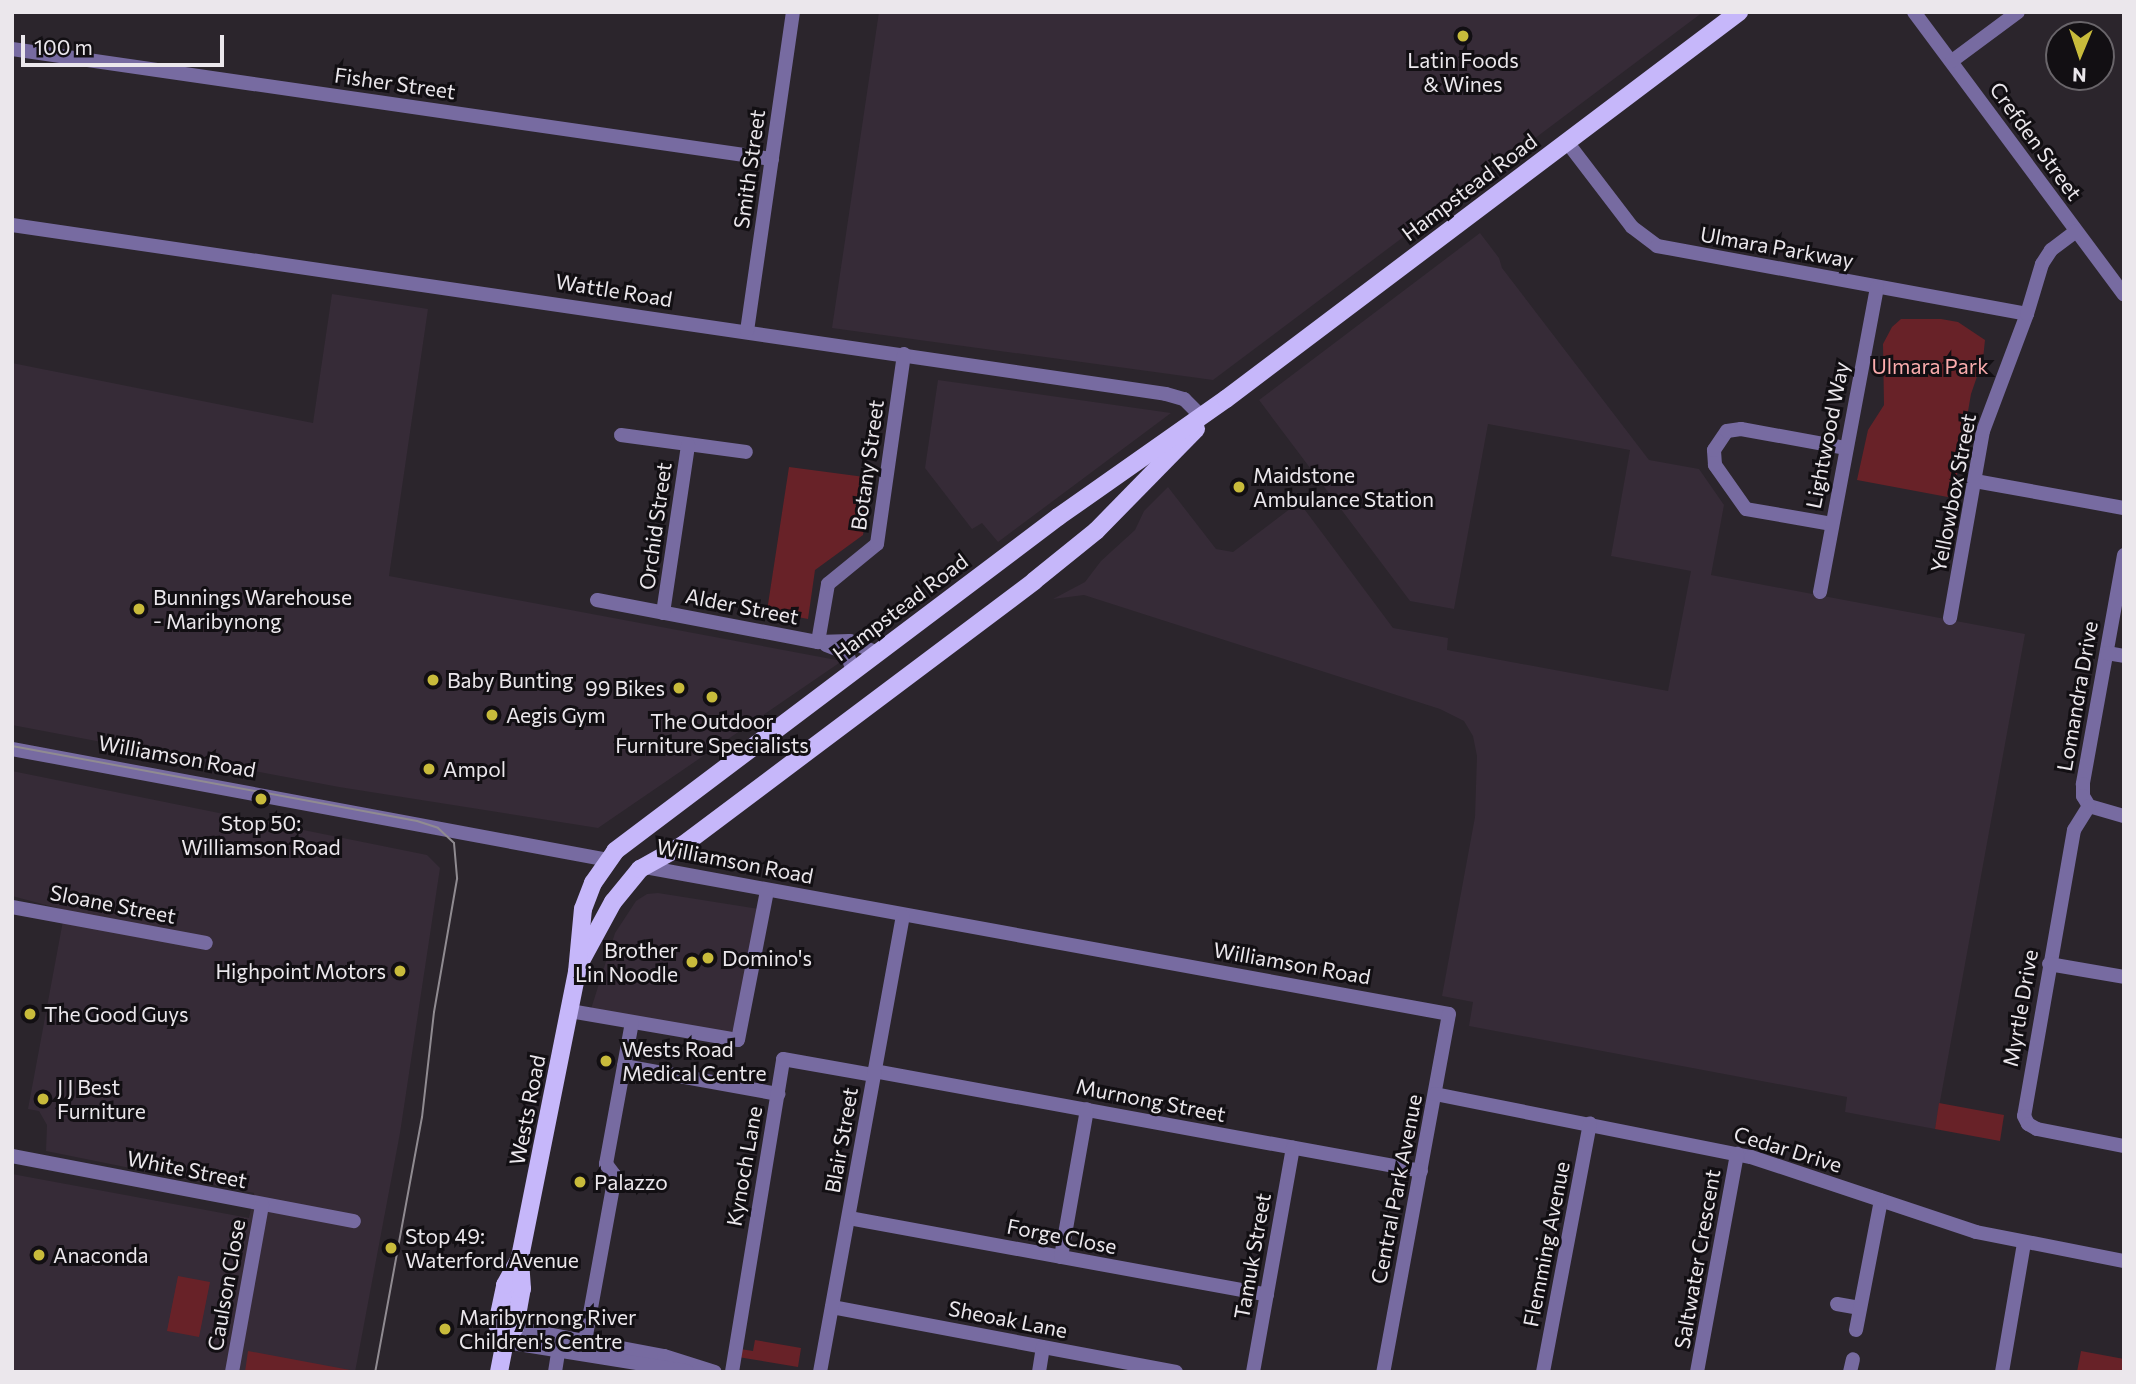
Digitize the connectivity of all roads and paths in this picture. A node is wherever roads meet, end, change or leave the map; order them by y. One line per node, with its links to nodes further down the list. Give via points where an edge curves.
1 (793, 12): 8 (street, Smith Street)
2 (1739, 12): 7 (main road, Hampstead Road)
3 (1914, 12): 6 (street, Crefden Street)
4 (2018, 12): 6 (street)
5 (12, 49): 8 (street, Fisher Street)
6 (1952, 61): 10 (street, Crefden Street)
7 (1567, 142): 11 (street, Ulmara Parkway, via 1632,227 1649,242); 16 (main road, Hampstead Road)
8 (772, 159): 14 (street, Smith Street)
9 (12, 225): 14 (street, Wattle Road)
10 (2076, 232): 12 (street, Crefden Street); 13 (street, Yellowbox Street, via 2051,250 2042,264)
11 (1877, 287): 13 (street, Ulmara Parkway); 20 (street, Lightwood Way)
12 (2124, 295)
13 (2028, 314): 22 (street, Yellowbox Street, via 1983,431)
14 (747, 331): 15 (street, Wattle Road)
15 (904, 354): 17 (street, Wattle Road, via 1174,396 1189,402); 30 (street, Botany Street, via 877,544 828,584)
16 (1226, 399): 17 (main road, Hampstead Road); 39 (main road, Hampstead Road, via 1085,540 683,845)
17 (1201, 416): 31 (main road, Hampstead Road)
18 (621, 435): 19 (street)
19 (688, 444): 21 (street); 28 (street, Orchid Street)
20 (1846, 448): 24 (street, Lightwood Way); 24 (street, via 1741,429 1727,431 1714,450 1715,465 1746,509)
21 (746, 452)
22 (1975, 481): 23 (street); 29 (street, Yellowbox Street)
23 (2124, 508)
24 (1832, 524): 26 (street, Lightwood Way)
25 (2124, 555): 32 (street, Lomandra Drive)
26 (1820, 592)
27 (597, 600): 28 (street, Alder Street)
28 (663, 613): 30 (street, Alder Street)
29 (1950, 618)
30 (818, 642): 31 (street, Alder Street, via 850,641); 34 (street, via 848,653)
31 (877, 653): 34 (main road, Hampstead Road)
32 (2107, 653): 33 (street); 36 (street, Lomandra Drive, via 2083,784)
33 (2124, 656)
34 (853, 671): 38 (main road, Hampstead Road, via 633,836)
35 (12, 749): 38 (street, Williamson Road)
36 (2089, 806): 37 (street); 44 (street, Myrtle Drive, via 2074,830)
37 (2124, 816)
38 (608, 860): 39 (main road, Williamson Road); 45 (main road, Wests Road, via 583,909)
39 (645, 867): 40 (street, Williamson Road); 45 (main road, Wests Road, via 626,884 604,916)
40 (767, 891): 42 (street, Williamson Road); 49 (street, via 738,1041)
41 (12, 907): 43 (street, Sloane Street)
42 (903, 916): 48 (street, Williamson Road); 51 (street, Blair Street)
43 (206, 943)
44 (2049, 964): 46 (street); 56 (street, Myrtle Drive, via 2024,1116 2037,1129)
45 (577, 972): 47 (main road, Wests Road)
46 (2124, 977)
47 (570, 1011): 49 (street); 73 (main road, Wests Road, via 520,1257 522,1289)
48 (1449, 1014): 53 (street, Central Park Avenue)
49 (632, 1023): 50 (street)
50 (624, 1066): 52 (street); 74 (street, via 606,1164 615,1176)
51 (874, 1073): 52 (street, Kynoch Lane, via 783,1059); 54 (street, Murnong Street); 63 (street, Blair Street)
52 (778, 1094): 81 (street, Kynoch Lane)
53 (1435, 1094): 55 (street, Cedar Drive); 60 (street, Central Park Avenue)
54 (1087, 1110): 57 (street, Murnong Street); 66 (street)
55 (1590, 1123): 58 (street, Cedar Drive); 87 (street, Flemming Avenue)
56 (2124, 1146)
57 (1293, 1148): 60 (street, Murnong Street); 68 (street, Tamuk Street)
58 (1737, 1154): 61 (street, Cedar Drive); 88 (street, Saltwater Crescent)
59 (12, 1157): 62 (street, White Street)
60 (1421, 1171): 86 (street, Central Park Avenue)
61 (1881, 1200): 65 (street, Cedar Drive); 71 (street)
62 (262, 1205): 64 (street, White Street); 78 (street, Caulson Close)
63 (849, 1217): 66 (street, Forge Close); 70 (street, Blair Street)
64 (354, 1221)
65 (2024, 1243): 67 (street, Cedar Drive); 89 (street)
66 (1060, 1257): 68 (street, Forge Close)
67 (2124, 1261)
68 (1267, 1295): 85 (street, Tamuk Street)
69 (1837, 1304): 71 (street)
70 (832, 1307): 75 (street, Sheoak Lane); 82 (street, Blair Street)
71 (1860, 1308): 72 (street)
72 (1856, 1329)
73 (505, 1331): 74 (street); 76 (street); 79 (main road, Wests Road)
74 (585, 1341): 77 (street, via 664,1356)
75 (1043, 1347): 83 (street); 84 (street, Sheoak Lane)
76 (558, 1352): 77 (street); 80 (street)
77 (712, 1371)
78 (232, 1372)
79 (499, 1372)
80 (555, 1372)
81 (732, 1372)
82 (820, 1372)
83 (1039, 1372)
84 (1176, 1372)
85 (1253, 1372)
86 (1383, 1372)
87 (1543, 1372)
88 (1697, 1372)
89 (2002, 1372)

